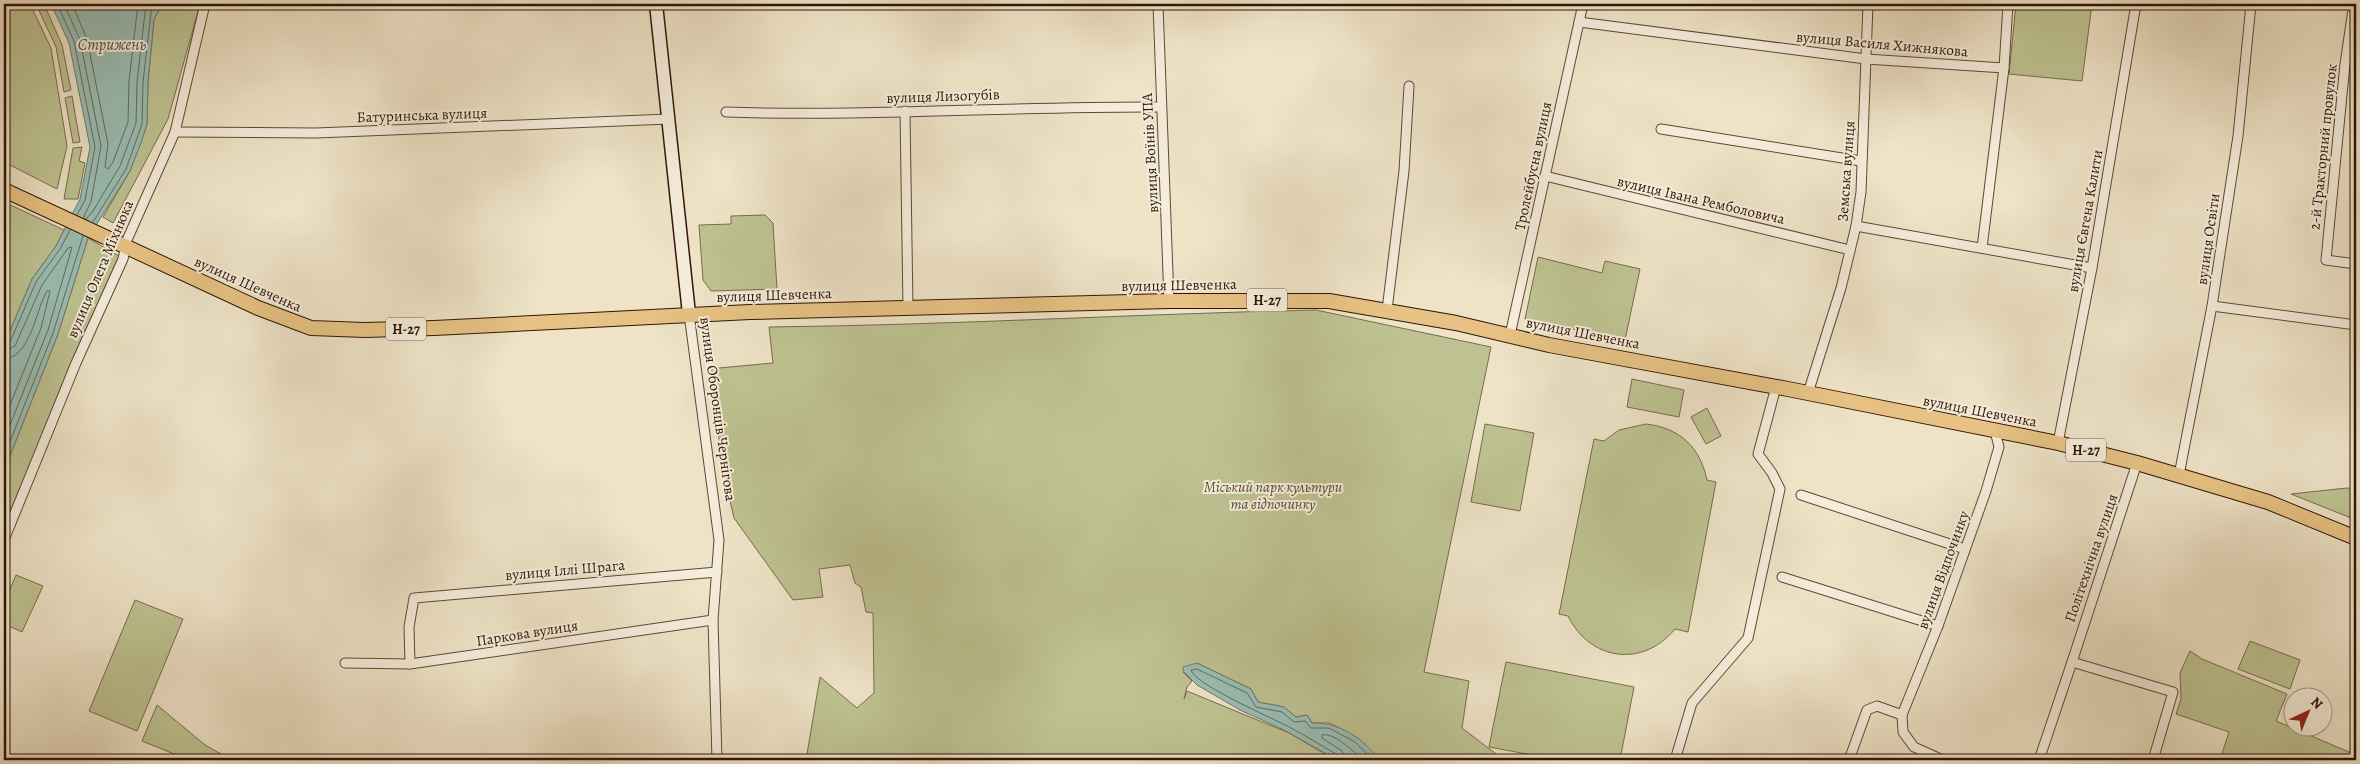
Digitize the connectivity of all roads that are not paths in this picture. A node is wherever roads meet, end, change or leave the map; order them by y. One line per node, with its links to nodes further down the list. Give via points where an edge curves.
1 (205, 4): 19 (street, вулиця Олега Міхнюка)
2 (656, 4): 17 (main road, вулиця Оборонців Чернігова)
3 (1158, 4): 14 (street, вулиця Воїнів УПА)
4 (1583, 4): 10 (street, Тролейбусна вулиця)
5 (1868, 4): 11 (street, Земська вулиця)
6 (2008, 4): 12 (street)
7 (2136, 4): 28 (street, вулиця Євгена Калити)
8 (2251, 4): 30 (street, вулиця Освіти, via 2238,136)
9 (2356, 10): 27 (street, 2-й Тракторний провулок, via 2353,10 2345,64 2326,260)
10 (1579, 22): 11 (street, вулиця Василя Хижнякова); 21 (street, Тролейбусна вулиця)
11 (1866, 59): 12 (street, вулиця Василя Хижнякова); 20 (street, Земська вулиця)
12 (2004, 68): 25 (street)
13 (1409, 86): 32 (street, via 1404,171)
14 (1161, 107): 15 (street, вулиця Лизогубів); 29 (street, вулиця Воїнів УПА)
15 (905, 111): 16 (street, вулиця Лизогубів, via 810,115); 31 (street)
16 (726, 112)
17 (669, 119): 19 (street, Батуринська вулиця, via 316,133); 33 (main road, вулиця Оборонців Чернігова)
18 (1661, 129): 20 (street)
19 (175, 132): 24 (street, вулиця Олега Міхнюка)
20 (1861, 161): 23 (street, Земська вулиця)
21 (1545, 176): 26 (street, вулиця Івана Ремболовича); 35 (street, Тролейбусна вулиця)
22 (4, 190): 24 (main road, вулиця Шевченка / Н-27)
23 (1856, 226): 25 (street); 26 (street, Земська вулиця)
24 (126, 247): 33 (main road, вулиця Шевченка / Н-27, via 258,308 311,328 434,328); 44 (street, вулиця Олега Міхнюка)
25 (1982, 248): 28 (street)
26 (1850, 250): 37 (street, Земська вулиця)
27 (2356, 264)
28 (2092, 268): 39 (street, вулиця Євгена Калити)
29 (1170, 301): 31 (main road, вулиця Шевченка / Н-27); 32 (main road, вулиця Шевченка / Н-27, via 1329,302)
30 (2212, 306): 34 (street); 41 (street, вулиця Освіти)
31 (908, 308): 33 (main road, вулиця Шевченка / Н-27)
32 (1387, 310): 35 (main road, вулиця Шевченка / Н-27)
33 (689, 314): 46 (street, вулиця Оборонців Чернігова, via 720,540)
34 (2356, 324)
35 (1510, 335): 36 (main road, вулиця Шевченка / Н-27)
36 (1776, 387): 37 (main road, вулиця Шевченка / Н-27); 55 (street, via 1758,454 1780,489 1748,638 1692,703)
37 (1808, 393): 38 (main road, вулиця Шевченка / Н-27)
38 (1995, 431): 39 (main road, вулиця Шевченка / Н-27); 45 (street, вулиця Відпочинку, via 1998,447)
39 (2058, 443): 40 (main road, вулиця Шевченка / Н-27)
40 (2137, 463): 41 (main road, вулиця Шевченка / Н-27); 50 (street, Політехнічна вулиця)
41 (2179, 475): 43 (main road, вулиця Шевченка / Н-27, via 2268,502)
42 (1801, 495): 45 (street)
43 (2356, 538)
44 (4, 540)
45 (1965, 549): 49 (street, вулиця Відпочинку)
46 (717, 572): 48 (street, вулиця Оборонців Чернігова); 52 (street, вулиця Іллі Шрага, via 414,598)
47 (1782, 577): 49 (street)
48 (713, 620): 52 (street, Паркова вулиця); 54 (street, вулиця Оборонців Чернігова)
49 (1938, 626): 53 (street, вулиця Відпочинку)
50 (2072, 662): 58 (street, Політехнічна вулиця); 59 (street, via 2173,692)
51 (345, 663): 52 (street, Паркова вулиця)
52 (410, 664)
53 (1902, 715): 56 (street, via 1877,706 1867,710); 57 (street, via 1903,732 1914,747)
54 (717, 760)
55 (1675, 760)
56 (1849, 760)
57 (1943, 760)
58 (2040, 760)
59 (2153, 760)

